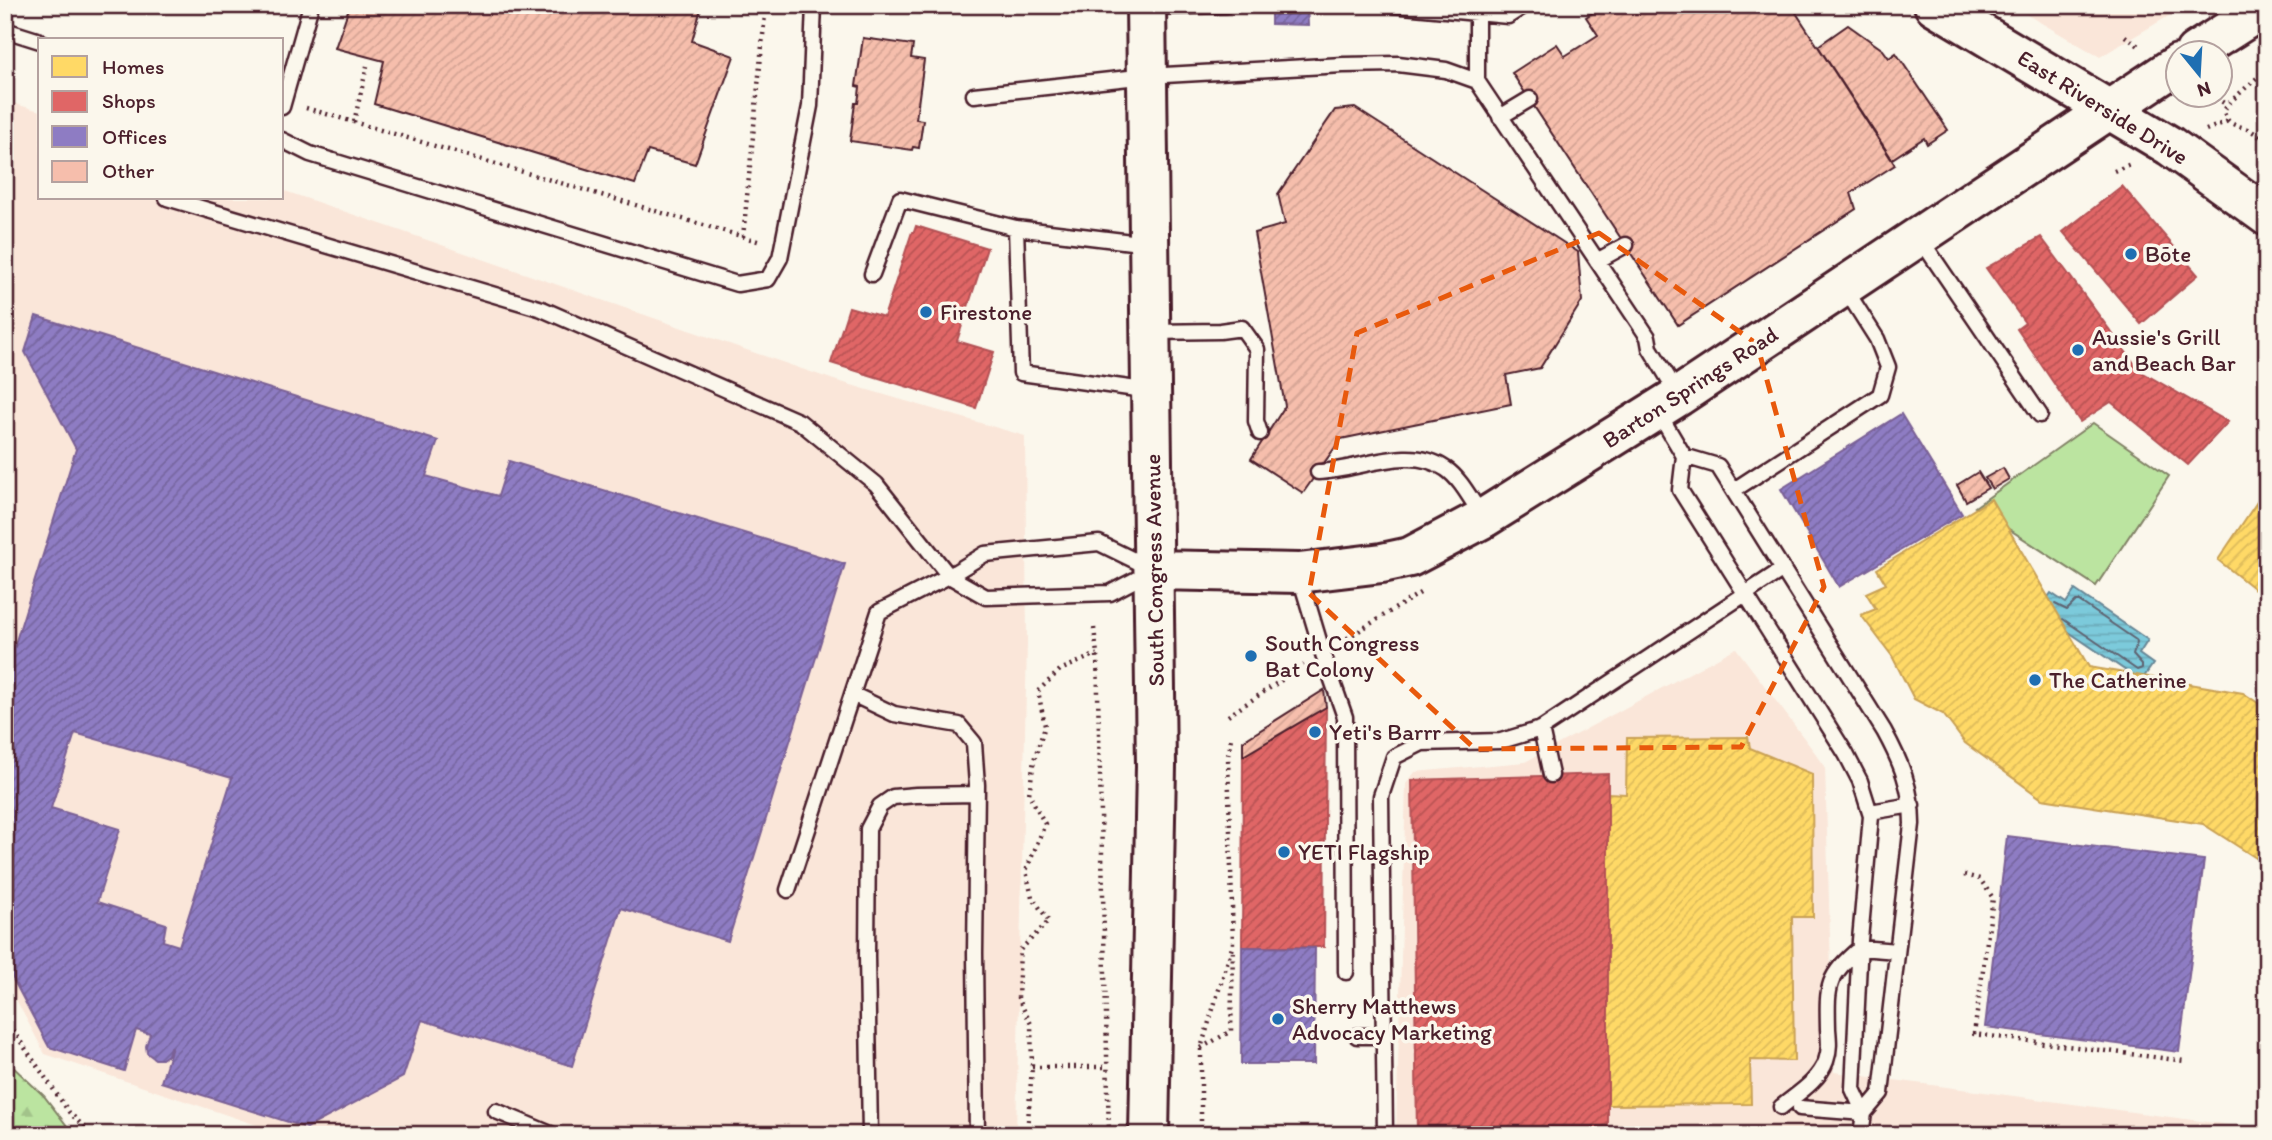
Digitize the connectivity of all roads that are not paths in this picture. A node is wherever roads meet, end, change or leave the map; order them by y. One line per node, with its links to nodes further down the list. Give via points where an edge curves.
1 (311, 5): 18 (lane)
2 (814, 5): 21 (lane, via 810,106 780,258 768,279 737,284 310,154)
3 (1226, 5): 7 (lane)
4 (1393, 5): 9 (lane)
5 (1525, 5): 9 (lane, via 1508,16)
6 (1934, 5): 19 (main road, East Riverside Drive, via 1974,22)
7 (1146, 6): 14 (main road, South Congress Avenue)
8 (2267, 6): 11 (main road)
9 (1477, 14): 15 (lane)
10 (5, 30): 12 (lane)
11 (2218, 38)
12 (38, 40)
13 (2164, 73): 19 (main road, Barton Springs Road)
14 (1147, 76): 15 (lane, via 1398,64); 16 (lane); 26 (main road, South Congress Avenue)
15 (1477, 81): 20 (lane)
16 (974, 95)
17 (1530, 99): 20 (lane)
18 (284, 100)
19 (2109, 108): 23 (main road, East Riverside Drive); 25 (main road, Barton Springs Road)
20 (1500, 117): 28 (lane)
21 (284, 141)
22 (174, 200): 43 (lane, via 542,309 800,422 876,484)
23 (2267, 216)
24 (1016, 228): 26 (lane); 29 (lane, via 900,199); 32 (lane, via 1021,373)
25 (1918, 236): 30 (main road, Barton Springs Road); 34 (lane)
26 (1150, 244): 31 (main road, South Congress Avenue)
27 (1626, 245): 28 (lane)
28 (1597, 261): 33 (lane, via 1648,337)
29 (873, 274)
30 (1843, 285): 33 (main road, Barton Springs Road); 38 (lane, via 1877,339 1888,367 1880,395)
31 (1151, 332): 32 (main road, South Congress Avenue); 35 (lane, via 1242,328 1257,349 1256,421)
32 (1152, 391): 41 (main road, South Congress Avenue)
33 (1667, 403): 36 (lane); 39 (main road, Barton Springs Road)
34 (2040, 415)
35 (1260, 433)
36 (1684, 456): 38 (lane, via 1718,466); 44 (lane, via 1680,490)
37 (1318, 472): 39 (lane, via 1394,459 1429,461 1448,470)
38 (1734, 490): 40 (lane)
39 (1484, 518): 42 (main road, Barton Springs Road, via 1410,557)
40 (1783, 569): 44 (lane); 49 (lane, via 1898,756)
41 (1154, 570): 42 (main road, Barton Springs Road); 43 (lane, via 1110,593 1066,595 986,597); 43 (lane, via 1099,543 985,554); 64 (main road, South Congress Avenue, via 1156,766)
42 (1298, 573): 54 (lane, via 1345,717)
43 (949, 576): 45 (lane, via 879,612)
44 (1745, 593): 46 (lane); 50 (lane, via 1846,754)
45 (852, 694): 48 (lane, via 894,713 959,725 974,743); 51 (lane)
46 (1541, 729): 47 (lane); 56 (lane, via 1501,741 1422,743 1394,757 1381,796)
47 (1551, 775)
48 (977, 794): 62 (lane, via 892,797 880,806 868,829); 63 (lane)
49 (1912, 805): 50 (lane); 53 (lane)
50 (1870, 812): 52 (lane)
51 (788, 890)
52 (1860, 948): 53 (lane); 57 (lane, via 1833,975 1827,993 1829,1049 1822,1069); 60 (lane, via 1853,1089)
53 (1897, 951): 60 (lane, via 1881,1093)
54 (1346, 972)
55 (1357, 1036): 56 (lane)
56 (1384, 1036): 65 (lane)
57 (1781, 1107)
58 (1800, 1108): 60 (lane)
59 (496, 1111): 61 (lane)
60 (1864, 1113): 66 (lane)
61 (552, 1135)
62 (870, 1135)
63 (977, 1135)
64 (1149, 1135)
65 (1385, 1135)
66 (1861, 1135)

